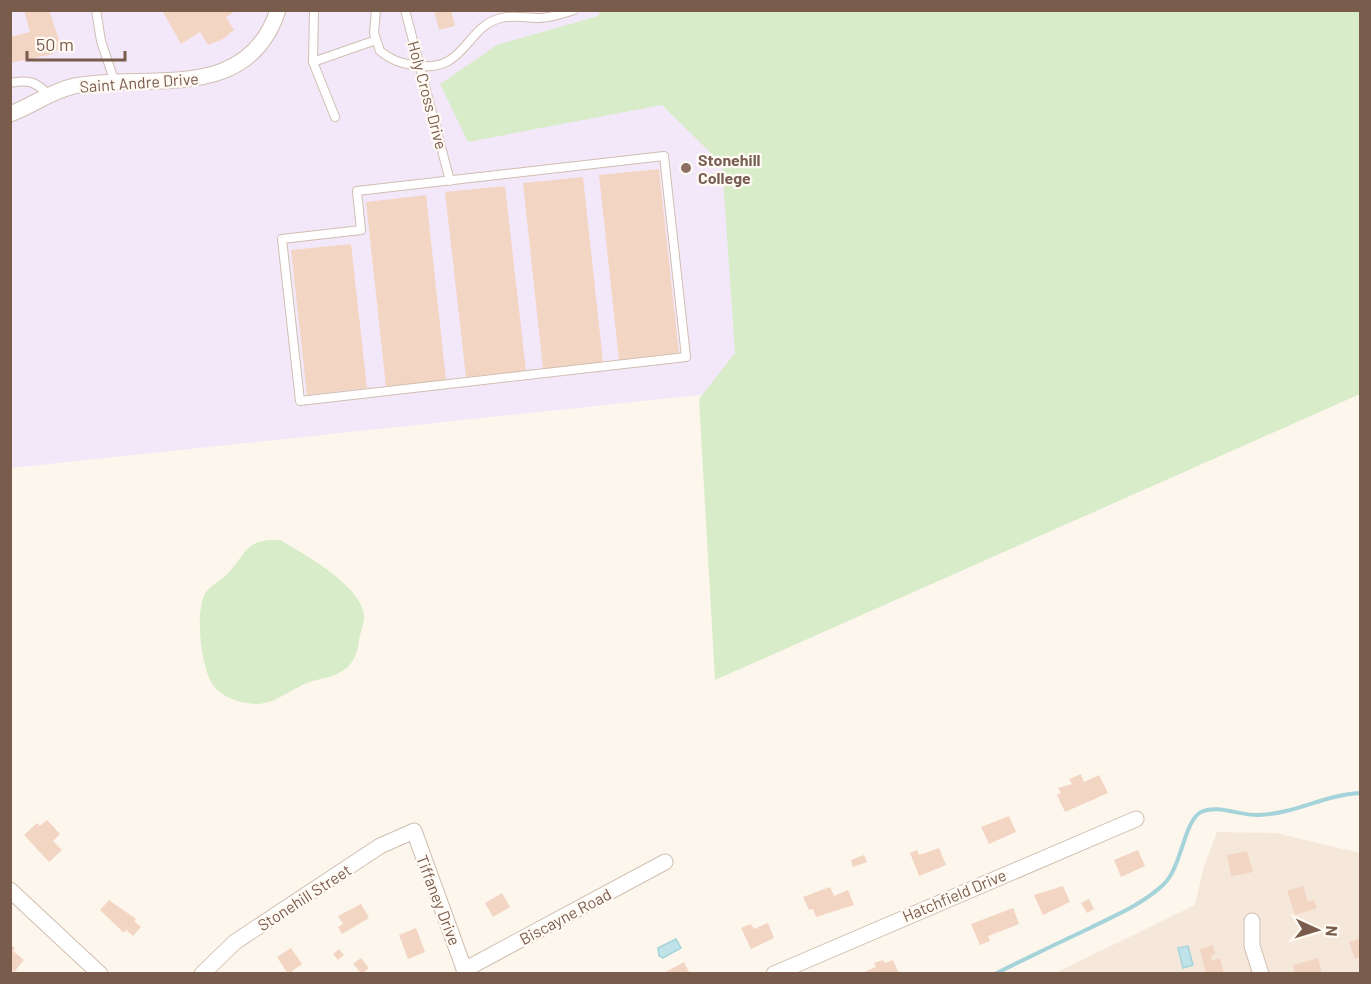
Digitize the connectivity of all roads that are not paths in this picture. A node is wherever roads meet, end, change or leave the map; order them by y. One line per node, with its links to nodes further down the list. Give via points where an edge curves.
1 (96, 10): 11 (lane)
2 (278, 10): 11 (street, Saint Andre Drive, via 263,42 225,71 185,79)
3 (314, 10): 8 (lane)
4 (376, 10): 7 (lane)
5 (405, 10): 9 (lane, Holy Cross Drive)
6 (574, 10): 9 (lane, via 549,18 500,18 476,34 468,46 446,63)
7 (376, 40): 8 (lane); 9 (lane, via 380,51 390,59)
8 (313, 62): 14 (lane)
9 (421, 67): 15 (lane, Holy Cross Drive)
10 (10, 83): 12 (lane, via 35,81)
11 (115, 83): 12 (street, Saint Andre Drive, via 74,86)
12 (49, 95): 13 (street, Saint Andre Drive)
13 (10, 114)
14 (335, 117)
15 (450, 181): 15 (lane, via 664,156 686,357 300,401 282,239 361,230 357,191)
16 (1136, 819): 24 (street, Hatchfield Drive)
17 (414, 831): 21 (street, Tiffaney Drive); 23 (street, Stonehill Street, via 380,846 236,942)
18 (665, 862): 21 (street, Biscayne Road)
19 (10, 890): 22 (street)
20 (1252, 921): 25 (street, via 1252,946)
21 (465, 972)
22 (100, 974)
23 (202, 974)
24 (774, 974)
25 (1261, 974)

